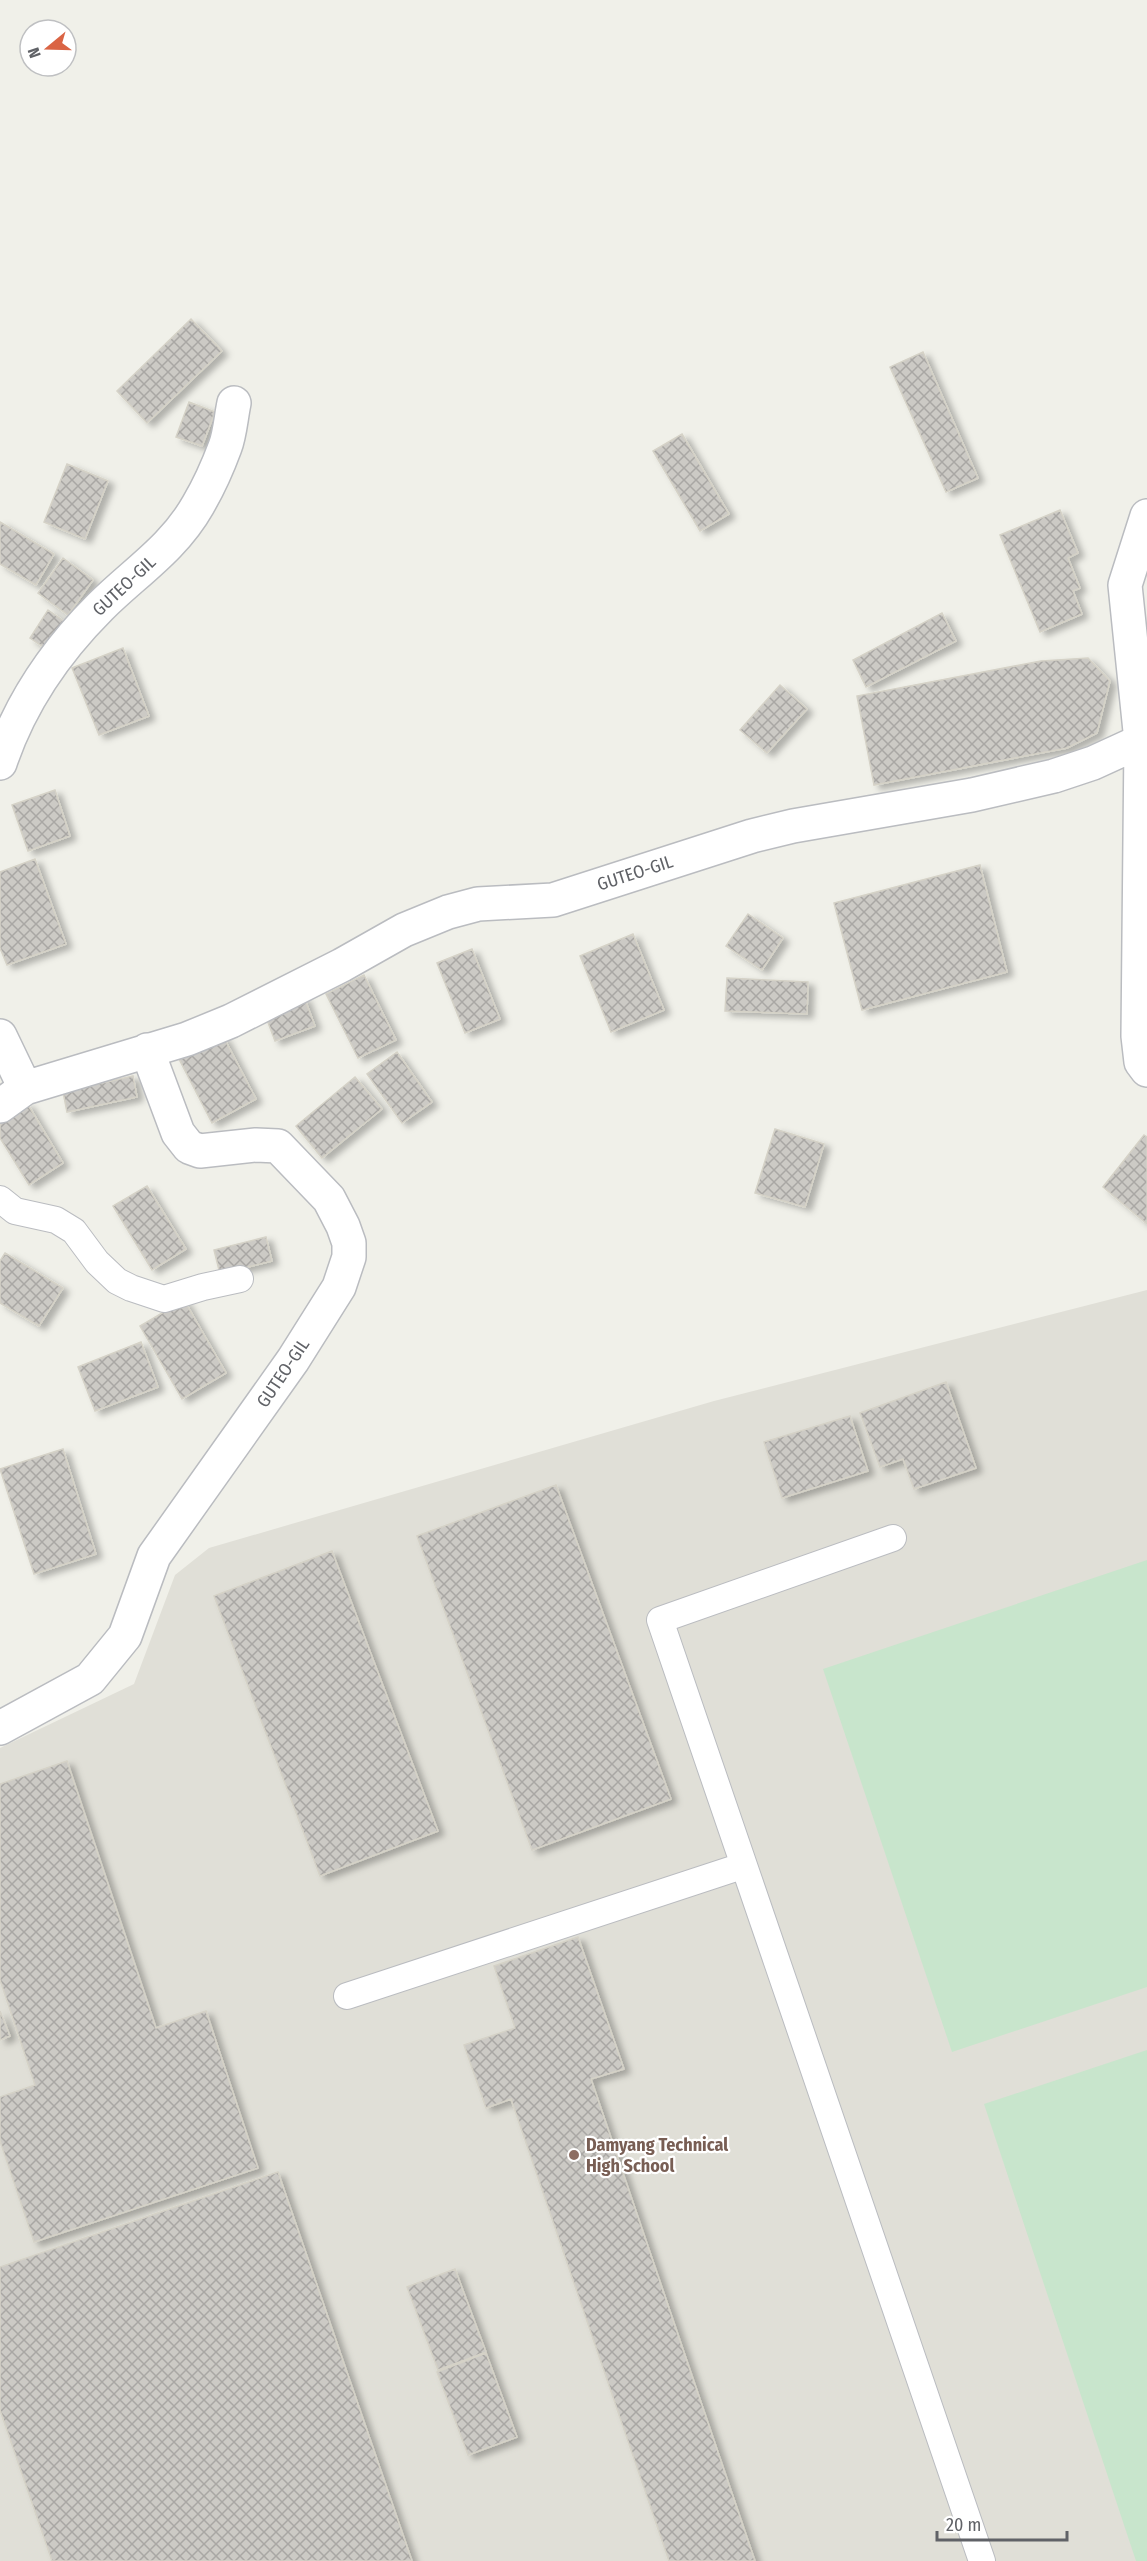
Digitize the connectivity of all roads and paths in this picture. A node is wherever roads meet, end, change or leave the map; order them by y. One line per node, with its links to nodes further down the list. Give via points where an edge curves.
1 (234, 403): 4 (street, GUTEO-GIL, via 226,446 198,506 172,541 101,606 61,650 33,689)
2 (1147, 516): 3 (street, via 1125,585)
3 (1142, 741): 6 (street, GUTEO-GIL, via 1054,776 752,836 553,900 478,904 448,912 404,930 231,1021); 7 (street, via 1138,1036 1141,1062)
4 (0, 763)
5 (0, 1036): 8 (street, GUTEO-GIL)
6 (147, 1050): 8 (street, GUTEO-GIL); 12 (street, GUTEO-GIL, via 178,1133 189,1147 200,1151 278,1146 329,1199 343,1226 349,1257 339,1287 304,1342 154,1556 125,1636 90,1679)
7 (1147, 1070)
8 (13, 1097)
9 (0, 1199): 10 (lane, via 15,1211 56,1220 74,1231 97,1262 131,1288 164,1299)
10 (240, 1279)
11 (893, 1538): 13 (lane, via 660,1620)
12 (0, 1728)
13 (742, 1866): 14 (lane); 15 (lane)
14 (347, 1996)
15 (982, 2561)

